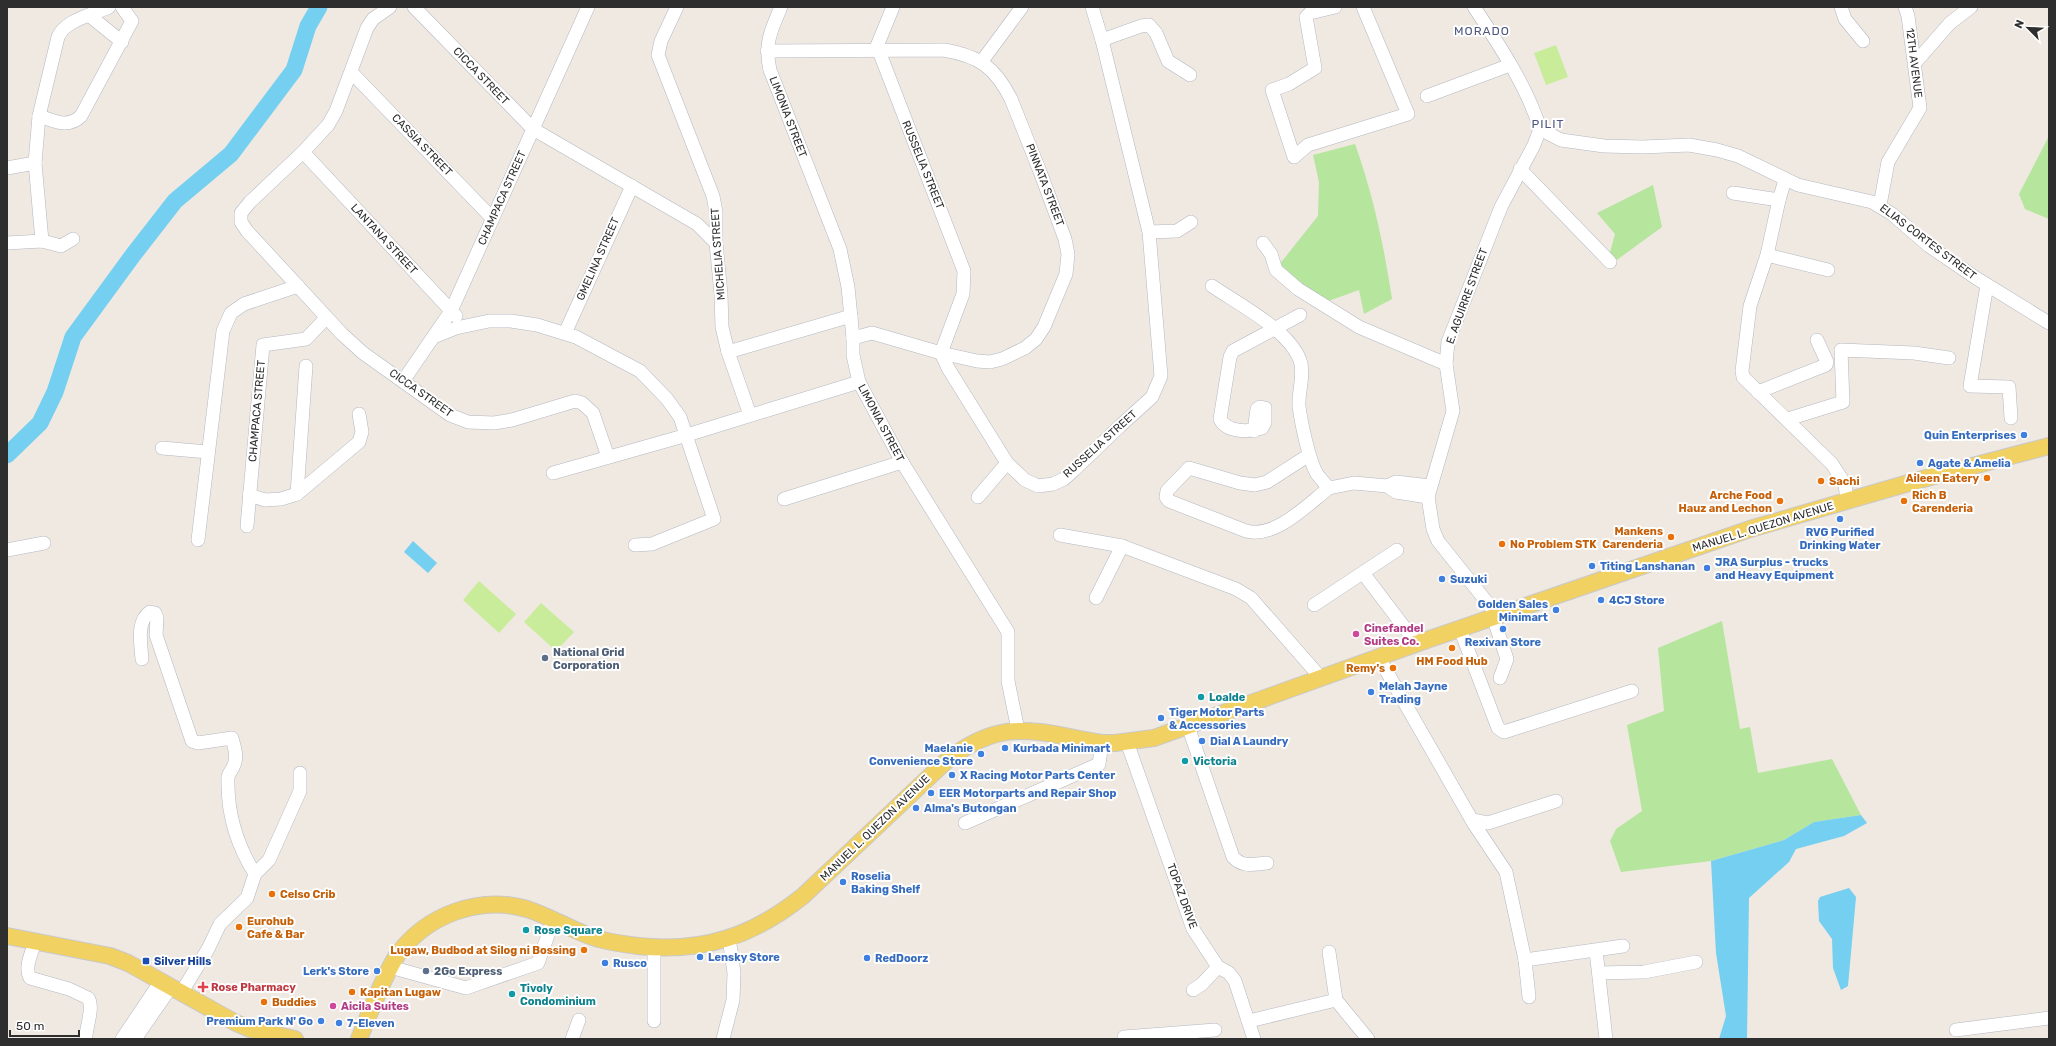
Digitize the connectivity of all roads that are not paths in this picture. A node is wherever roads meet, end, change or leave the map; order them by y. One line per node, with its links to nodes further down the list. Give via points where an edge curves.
1 (109, 7): 17 (street)
2 (122, 7): 20 (street, via 132,21)
3 (390, 7): 26 (street, CICCA STREET, via 373,19 367,28)
4 (414, 7): 30 (street, CICCA STREET)
5 (588, 7): 30 (street, CHAMPACA STREET)
6 (677, 7): 41 (street, MICHELIA STREET, via 661,41 658,55 713,196)
7 (781, 7): 21 (street, LIMONIA STREET, via 772,27)
8 (893, 7): 22 (street, via 877,42)
9 (1022, 7): 23 (street)
10 (1092, 7): 18 (street, RUSSELIA STREET)
11 (1335, 7): 12 (street, via 1306,17 1315,68 1289,84 1272,90 1294,157 1308,145 1408,114)
12 (1363, 7)
13 (1474, 7): 25 (street)
14 (1841, 7): 19 (street, via 1845,19)
15 (1905, 7): 24 (street, 12TH AVENUE)
16 (1971, 7): 24 (street, via 1950,23)
17 (90, 16): 20 (street); 29 (street, via 68,23 61,29)
18 (1102, 40): 27 (street, via 1141,26 1149,26 1156,33 1168,61); 45 (street, RUSSELIA STREET)
19 (1863, 41)
20 (122, 42): 29 (street, via 81,116 74,123 67,124)
21 (767, 51): 22 (street, PINNATA STREET); 59 (street, LIMONIA STREET, via 770,70 840,249)
22 (878, 51): 23 (street, PINNATA STREET, via 944,50 959,52); 69 (street, RUSSELIA STREET, via 964,271 962,294)
23 (982, 61): 69 (street, PINNATA STREET, via 1003,83 1011,99 1065,239 1068,264 1044,327 1036,339 1025,348 990,362)
24 (1915, 63): 40 (street, 12TH AVENUE, via 1920,108 1888,162)
25 (1510, 65): 28 (street); 31 (street)
26 (352, 73): 32 (street, CICCA STREET, via 328,125); 42 (street, CASSIA STREET)
27 (1190, 75)
28 (1427, 96)
29 (39, 116): 33 (street)
30 (533, 128): 37 (street, CICCA STREET); 42 (street, CHAMPACA STREET)
31 (1540, 129): 35 (street, E. AGUIRRE STREET); 36 (street, ELIAS CORTES STREET, via 1561,140 1604,146 1689,145 1717,150 1738,156)
32 (303, 152): 55 (street, CICCA STREET, via 241,213 241,222 247,231); 57 (street, LANTANA STREET)
33 (35, 163): 34 (street); 47 (street)
34 (7, 168)
35 (1520, 169): 52 (street); 71 (street, E. AGUIRRE STREET, via 1501,207 1453,328 1448,342)
36 (1785, 180): 39 (street); 40 (street, ELIAS CORTES STREET, via 1815,190)
37 (632, 186): 44 (street, CICCA STREET); 64 (street, GMELINA STREET)
38 (1733, 193): 39 (street)
39 (1779, 200): 51 (street)
40 (1880, 205): 54 (street, ELIAS CORTES STREET, via 1929,246)
41 (716, 212): 44 (street); 49 (street, MICHELIA STREET)
42 (492, 218): 57 (street, CHAMPACA STREET)
43 (1191, 222): 45 (street, via 1177,231)
44 (697, 224): 49 (street, CICCA STREET)
45 (1149, 232): 88 (street, RUSSELIA STREET, via 1161,376 1152,398 1064,479 1053,484 1038,486 1025,480)
46 (73, 239): 47 (street, via 61,246)
47 (42, 241): 48 (street)
48 (7, 243)
49 (716, 243): 68 (street, MICHELIA STREET, via 721,319)
50 (1263, 243): 71 (street, via 1271,254 1276,270 1298,289 1359,327)
51 (1767, 255): 53 (street); 75 (street, via 1750,306 1742,371 1743,377)
52 (1610, 262)
53 (1828, 270)
54 (1987, 285): 61 (street, ELIAS CORTES STREET); 78 (street, via 1970,386 2009,387)
55 (298, 286): 60 (street, CICCA STREET); 84 (street, via 244,304 231,313 223,332)
56 (1212, 286): 63 (street)
57 (451, 311): 62 (street, LANTANA STREET); 65 (street, CHAMPACA STREET)
58 (1300, 315): 63 (street)
59 (851, 316): 66 (street, LIMONIA STREET); 68 (street)
60 (326, 318): 73 (street, CICCA STREET, via 363,353); 93 (street, CHAMPACA STREET, via 306,339 263,345)
61 (2049, 323)
62 (465, 326): 64 (street, via 511,321); 65 (street)
63 (1276, 329): 80 (street, via 1233,351 1230,357 1220,419 1227,427); 85 (street, via 1300,361 1299,406)
64 (565, 333): 81 (street, via 640,371 667,398 680,416)
65 (436, 336): 73 (street, CHAMPACA STREET)
66 (853, 338): 69 (street, PINNATA STREET, via 872,333); 74 (street, LIMONIA STREET, via 853,355)
67 (1817, 340): 75 (street, via 1827,364)
68 (728, 352): 77 (street, MICHELIA STREET)
69 (941, 353): 88 (street, RUSSELIA STREET)
70 (1949, 358): 79 (street, via 1847,350 1843,402)
71 (1446, 364): 91 (street, E. AGUIRRE STREET, via 1453,411)
72 (306, 366): 92 (street)
73 (403, 381): 86 (street, CICCA STREET, via 450,415 468,422 494,423 512,420 567,402 582,403 594,413)
74 (859, 382): 77 (street); 87 (street, LIMONIA STREET)
75 (1758, 392): 79 (street)
76 (359, 414): 92 (street, via 362,432 359,442)
77 (750, 415): 81 (street)
78 (2011, 418)
79 (1788, 419): 96 (street, via 1832,464 1845,484)
80 (1254, 431)
81 (687, 435): 86 (street); 101 (street, via 714,519 652,544)
82 (2049, 446): 96 (main road, MANUEL L. QUEZON AVENUE)
83 (162, 448): 84 (street)
84 (208, 452): 99 (street)
85 (1310, 454): 90 (street, via 1317,473); 90 (street, via 1267,482 1255,485 1240,483 1191,467 1165,494 1169,501 1246,531 1259,533 1277,527)
86 (608, 457): 89 (street)
87 (902, 462): 95 (street); 117 (street, LIMONIA STREET, via 1008,632 1008,681)
88 (1007, 463): 94 (street)
89 (553, 473)
90 (1329, 488): 91 (street, via 1354,483 1387,486 1396,492)
91 (1429, 492): 108 (street, E. AGUIRRE STREET, via 1433,529 1438,541)
92 (297, 494): 93 (street, via 265,500)
93 (249, 495): 97 (street, CHAMPACA STREET)
94 (978, 497)
95 (784, 499)
96 (1848, 501): 108 (main road, MANUEL L. QUEZON AVENUE, via 1750,529)
97 (247, 526)
98 (1060, 535): 102 (street)
99 (198, 540)
100 (44, 543): 103 (street)
101 (635, 545)
102 (1122, 546): 106 (street); 113 (street, via 1236,589 1251,598)
103 (7, 550)
104 (1397, 550): 105 (street)
105 (1363, 573): 107 (street); 110 (street)
106 (1096, 598)
107 (1314, 605)
108 (1495, 617): 109 (main road, MANUEL L. QUEZON AVENUE); 114 (street, E. AGUIRRE STREET, via 1507,659)
109 (1460, 629): 110 (main road, MANUEL L. QUEZON AVENUE); 115 (street, via 1501,731)
110 (1417, 644): 111 (main road, MANUEL L. QUEZON AVENUE)
111 (1379, 658): 113 (main road, MANUEL L. QUEZON AVENUE); 122 (street)
112 (142, 659): 125 (street, via 140,635 144,618 150,612 155,613 156,635 192,741 198,743 232,738 236,754 235,764 228,776 233,831)
113 (1320, 678): 116 (main road, MANUEL L. QUEZON AVENUE)
114 (1500, 678)
115 (1632, 691)
116 (1188, 726): 118 (main road, MANUEL L. QUEZON AVENUE, via 1154,738); 124 (street, via 1233,857 1246,865)
117 (1018, 730): 119 (main road, MANUEL L. QUEZON AVENUE); 128 (main road, MANUEL L. QUEZON AVENUE, via 983,737 959,751 781,914 754,929)
118 (1127, 742): 119 (main road, MANUEL L. QUEZON AVENUE); 136 (street, TOPAZ DRIVE, via 1193,929)
119 (1102, 743): 123 (street, via 1099,764)
120 (300, 773): 125 (street, via 300,791 293,811 269,860)
121 (1556, 801): 122 (street, via 1488,823)
122 (1472, 820): 134 (street, via 1506,872)
123 (965, 823)
124 (1267, 863)
125 (255, 874): 139 (street, via 247,898 220,924 208,949)
126 (553, 921): 131 (main road, MANUEL L. QUEZON AVENUE, via 599,939); 137 (main road, MANUEL L. QUEZON AVENUE, via 527,909 503,905 460,910 426,926 410,941); 137 (street, via 538,963 466,988)
127 (7, 936): 129 (main road)
128 (729, 938): 131 (main road, MANUEL L. QUEZON AVENUE, via 686,948); 157 (street, via 734,973 733,1000)
129 (35, 941): 139 (main road, via 110,956); 149 (street, via 27,973 30,978 69,989 90,1000)
130 (1623, 946): 132 (street)
131 (654, 948): 145 (street)
132 (1596, 951): 134 (street); 138 (street)
133 (1329, 952): 142 (street)
134 (1526, 960): 141 (street)
135 (1696, 962): 138 (street, via 1644,972)
136 (1218, 967): 140 (street, via 1202,984); 146 (street, TOPAZ DRIVE, via 1229,973 1235,981)
137 (390, 968): 155 (main road, MANUEL L. QUEZON AVENUE)
138 (1599, 973): 161 (street)
139 (171, 987): 152 (street); 153 (street); 154 (main road, via 236,1023)
140 (1192, 990)
141 (1529, 997)
142 (1336, 1000): 146 (street); 160 (street)
143 (2049, 1018): 148 (street)
144 (580, 1020): 156 (street)
145 (654, 1020)
146 (1249, 1021): 159 (street, TOPAZ DRIVE)
147 (1215, 1030): 150 (street)
148 (1956, 1030)
149 (86, 1035)
150 (1194, 1035): 151 (street)
151 (1167, 1036): 158 (street)
152 (122, 1039)
153 (135, 1039)
154 (295, 1039)
155 (359, 1039)
156 (572, 1039)
157 (723, 1039)
158 (1124, 1039)
159 (1254, 1039)
160 (1368, 1039)
161 (1606, 1039)

